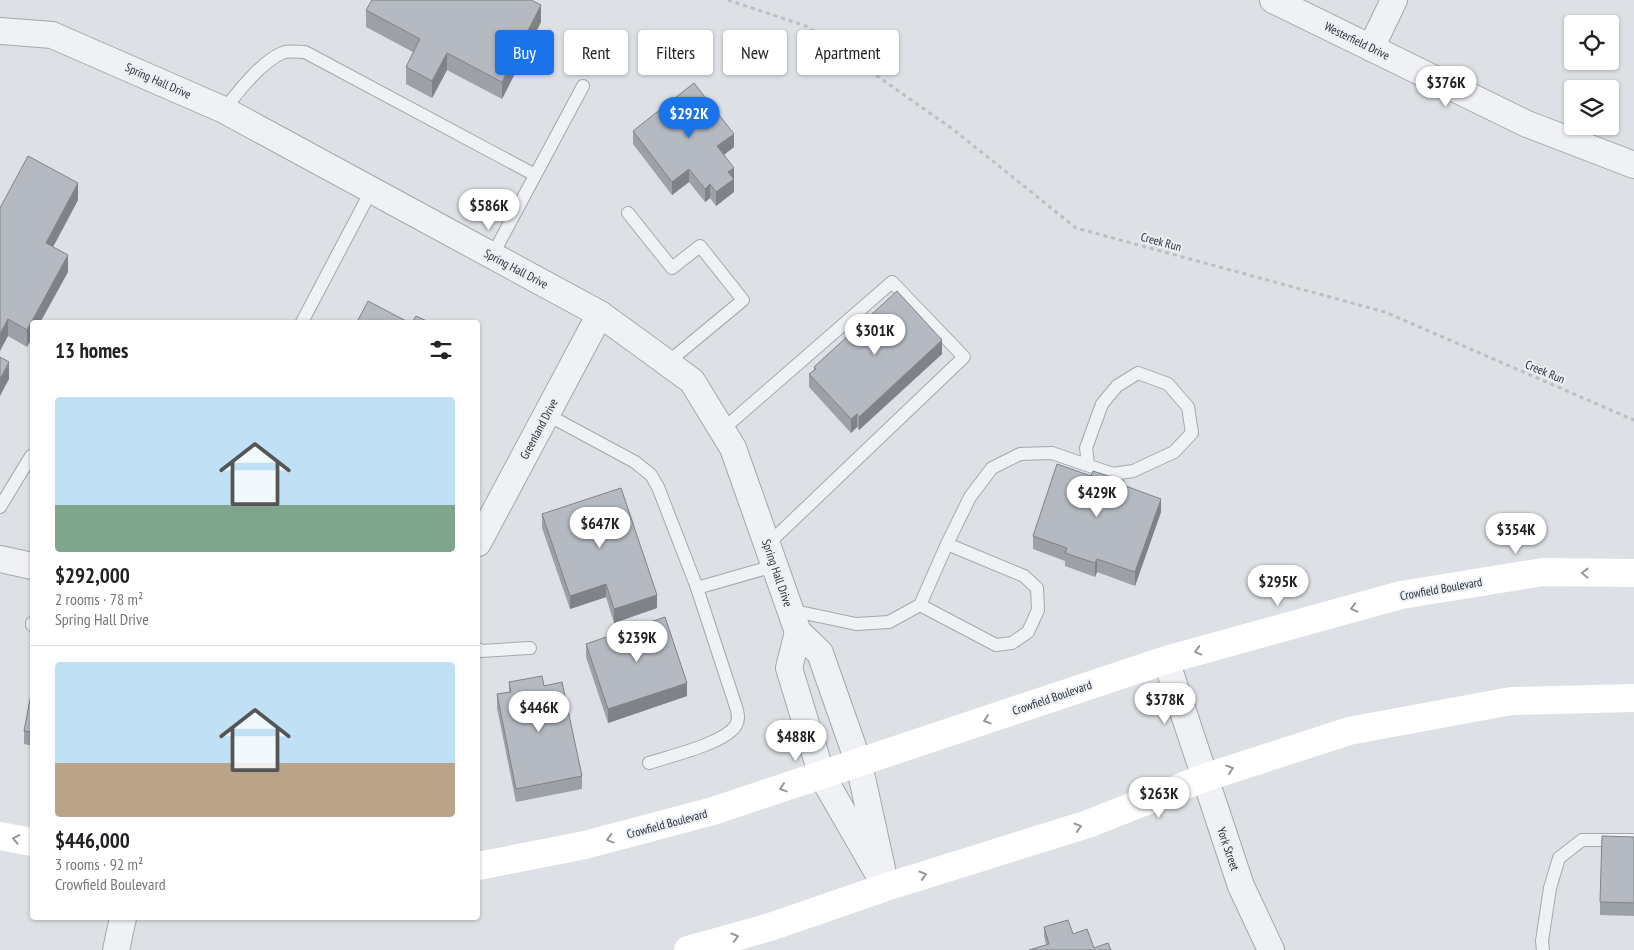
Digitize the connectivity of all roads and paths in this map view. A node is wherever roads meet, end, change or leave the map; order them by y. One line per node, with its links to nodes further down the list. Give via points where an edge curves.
1 (728, 0): 17 (path, Creek Run, via 806,26 954,130 1076,228 1385,312)
2 (1273, 0): 5 (street, Westerfield Drive)
3 (1394, 0): 5 (street)
4 (0, 31): 7 (street, Spring Hall Drive, via 52,35)
5 (1371, 48): 8 (street, Westerfield Drive, via 1527,124)
6 (584, 86): 9 (lane)
7 (224, 110): 9 (lane, via 240,89 283,52 305,52); 10 (street, Spring Hall Drive)
8 (1634, 165)
9 (535, 175): 12 (lane)
10 (371, 190): 12 (street, Spring Hall Drive); 14 (lane)
11 (628, 213): 15 (lane, via 672,268 700,246 744,300)
12 (492, 256): 13 (street, Spring Hall Drive)
13 (600, 314): 15 (street, Spring Hall Drive); 16 (street, Greenland Drive)
14 (303, 320)
15 (667, 363): 18 (street, Spring Hall Drive, via 692,381)
16 (546, 414): 22 (street, Greenland Drive); 28 (lane, via 635,462 651,475)
17 (1634, 420)
18 (722, 430): 24 (street, Spring Hall Drive, via 733,448); 24 (lane, via 892,282 964,357)
19 (30, 458): 21 (lane)
20 (1088, 464): 20 (lane, via 1113,474 1133,471 1174,452 1192,433 1188,408 1168,384 1138,373 1117,386 1102,404 1086,448); 23 (lane, via 1052,453 1020,454 992,468 970,497)
21 (0, 507)
22 (480, 539)
23 (946, 544): 29 (lane); 29 (lane, via 1024,576 1037,588 1038,610 1028,632 1012,642 996,645)
24 (770, 556): 28 (lane); 30 (street, Spring Hall Drive)
25 (0, 559): 26 (street)
26 (30, 566)
27 (1634, 573): 33 (main road, Crowfield Boulevard, one-way to 33, via 1543,572 1402,595)
28 (697, 588): 35 (lane, via 738,710 737,724 719,740)
29 (920, 606): 30 (lane, via 889,622)
30 (794, 621): 36 (street, Spring Hall Drive, via 820,653); 37 (street, via 789,668)
31 (530, 648): 32 (lane)
32 (480, 650)
33 (1166, 660): 36 (main road, Crowfield Boulevard, one-way to 36); 38 (street, York Street)
34 (1634, 698): 38 (main road, one-way to 34, via 1349,731 1502,702)
35 (649, 763)
36 (859, 764): 37 (main road, Crowfield Boulevard); 43 (street, Spring Hall Drive)
37 (822, 776): 42 (main road, Crowfield Boulevard, one-way to 42, via 713,811 585,846); 43 (street)
38 (1204, 778): 43 (main road, one-way to 38, via 1088,824); 47 (street, York Street, via 1240,886)
39 (0, 836): 41 (main road, one-way to 39)
40 (1634, 840): 48 (lane, via 1582,840 1559,858 1550,888)
41 (30, 842)
42 (480, 866)
43 (886, 887): 46 (main road, one-way to 43, via 770,927)
44 (123, 920): 45 (street)
45 (116, 950)
46 (688, 950)
47 (1271, 950)
48 (1543, 950)

